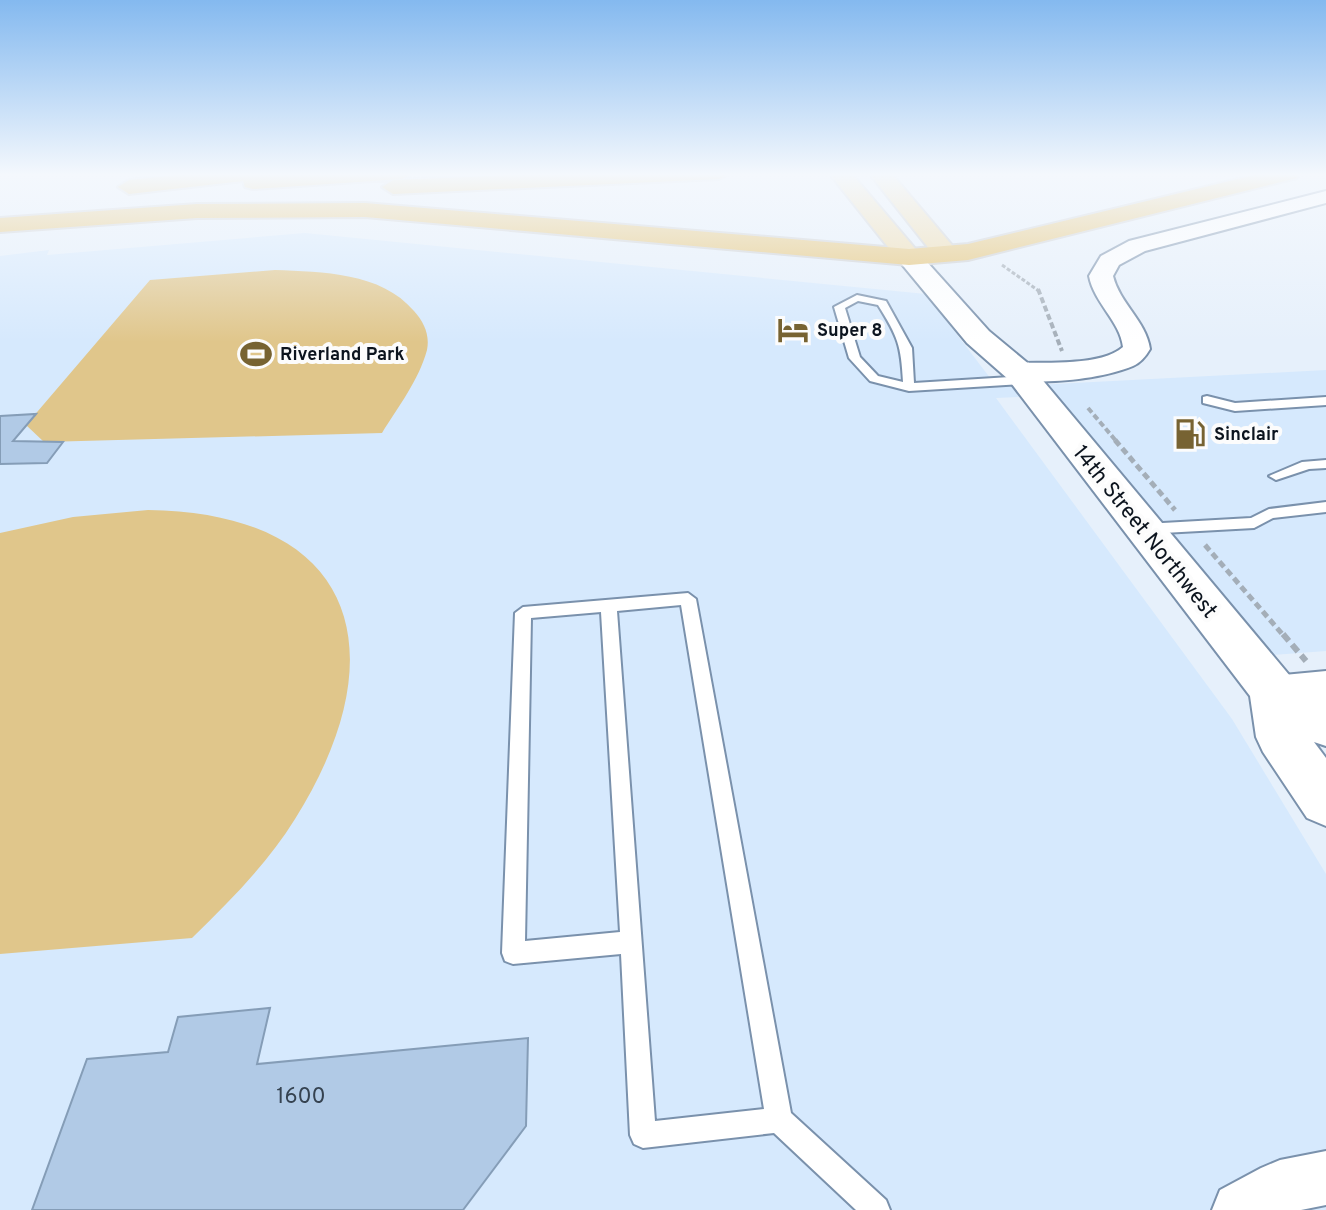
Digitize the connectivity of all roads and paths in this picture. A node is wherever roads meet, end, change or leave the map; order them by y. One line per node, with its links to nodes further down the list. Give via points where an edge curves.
1 (590, 229): 7 (highway)
2 (886, 229): 7 (main road, 14th Street Northwest)
3 (934, 229): 6 (main road, 14th Street Northwest)
4 (1055, 229): 6 (highway)
5 (1204, 229): 8 (street, via 1117,257 1102,270 1100,280 1138,338 1137,348 1118,363)
6 (957, 253): 7 (highway); 8 (path, via 1007,268 1038,288); 9 (main road, 14th Street Northwest)
7 (909, 257): 9 (main road, 14th Street Northwest, via 978,337)
8 (1065, 370): 9 (street); 18 (path, via 1065,382)
9 (1022, 376): 10 (lane); 19 (main road, 14th Street Northwest)
10 (909, 387): 10 (lane, via 874,379 855,358 839,307 857,298 882,303 908,355)
11 (1207, 400): 13 (lane)
12 (1326, 401): 13 (lane)
13 (1235, 407): 14 (lane, via 1311,406)
14 (1326, 411)
15 (1326, 464): 16 (lane, via 1276,476)
16 (1326, 475)
17 (1326, 507): 18 (lane, via 1269,514 1254,523)
18 (1189, 526): 19 (lane); 21 (path)
19 (1144, 529): 21 (main road, 14th Street Northwest)
20 (609, 606): 24 (lane); 24 (lane, via 523,613 513,953); 25 (lane, via 688,599)
21 (1302, 680): 22 (main road, 14th Street Northwest); 23 (main road, 14th Street Northwest, via 1281,737)
22 (1326, 725)
23 (1326, 801)
24 (632, 942): 25 (lane, via 643,1135)
25 (779, 1120): 27 (lane)
26 (1326, 1178): 28 (street, via 1280,1187)
27 (876, 1210)
28 (1240, 1210)

